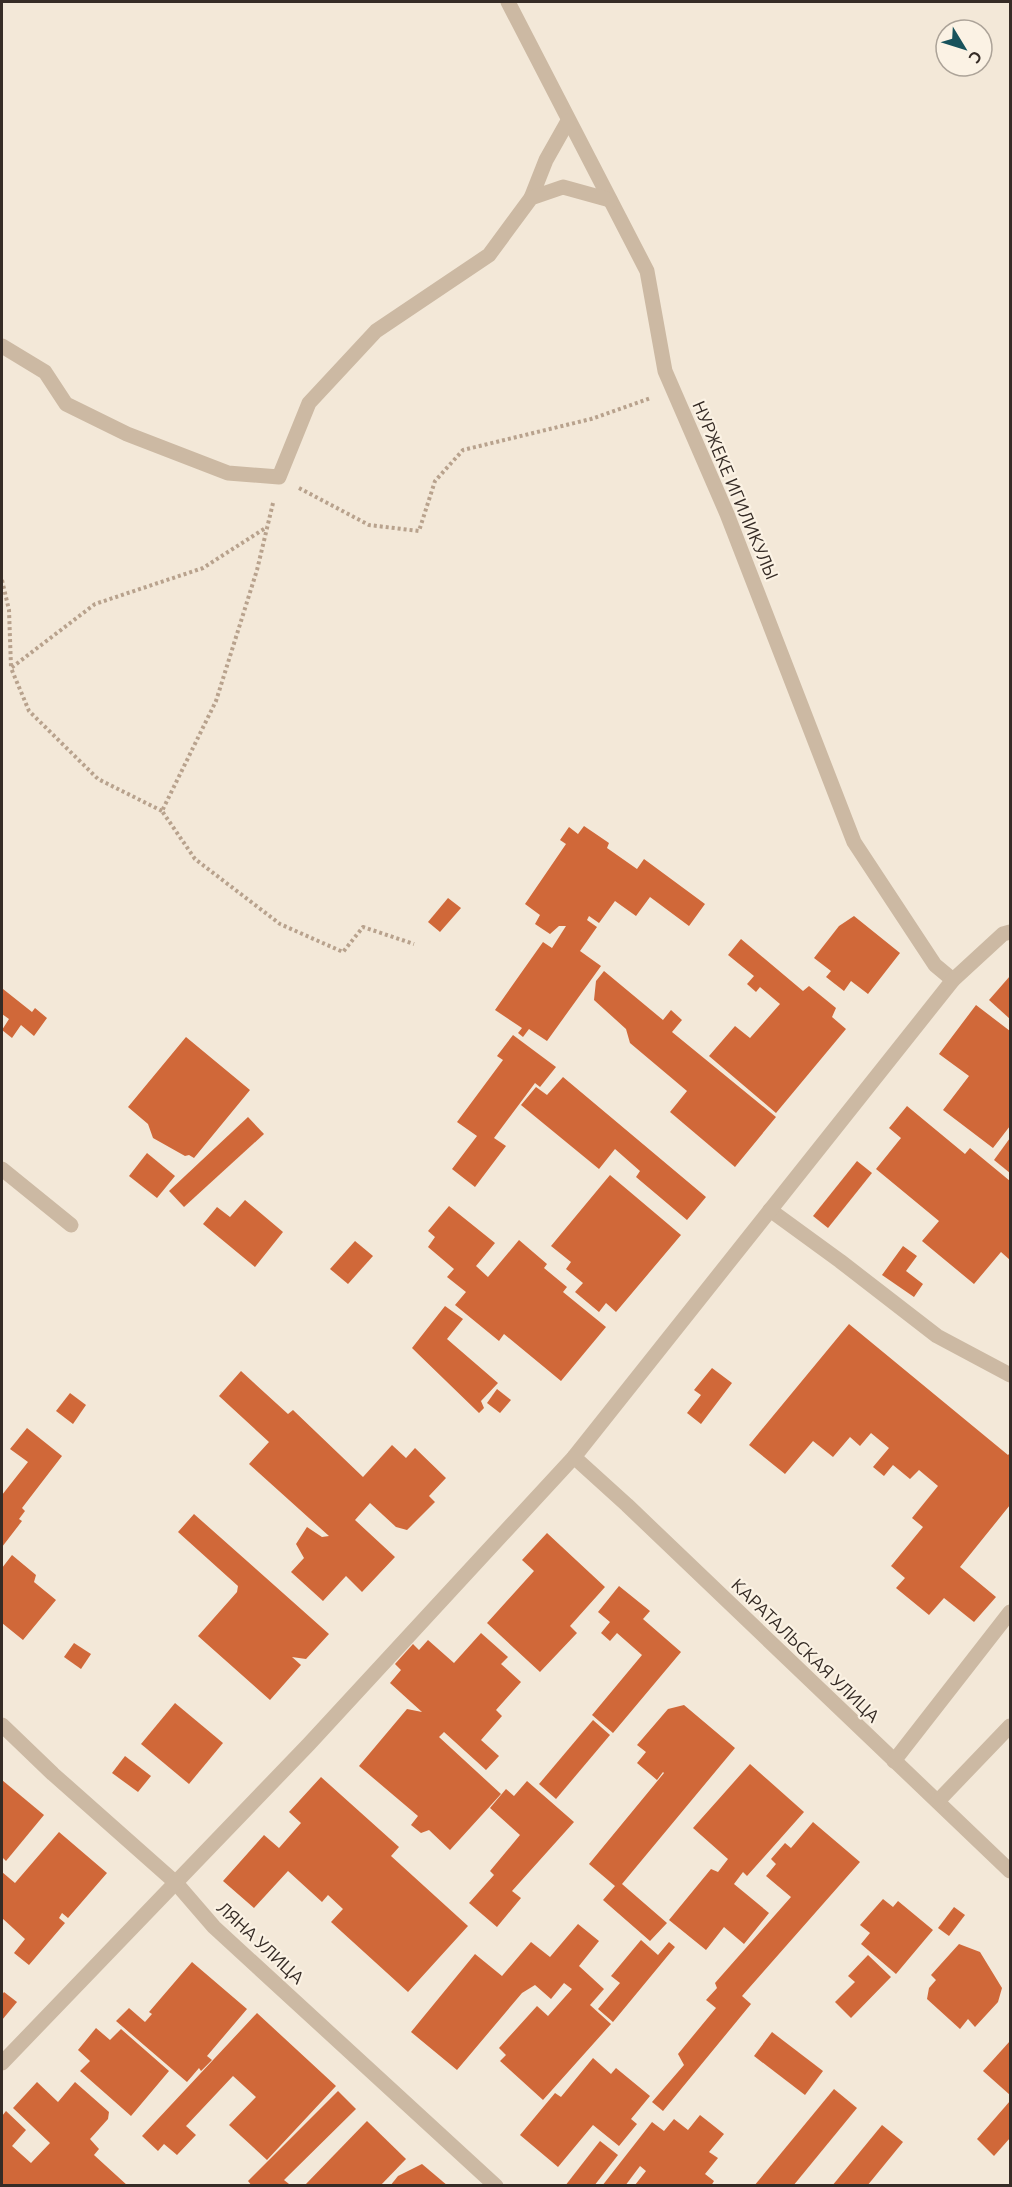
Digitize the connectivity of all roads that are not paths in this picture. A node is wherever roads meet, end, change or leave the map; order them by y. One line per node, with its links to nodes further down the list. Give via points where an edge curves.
1 (508, 2): 2 (street, НУРЖЕКЕ ИГИЛИКУЛЫ)
2 (568, 121): 3 (street); 4 (street, НУРЖЕКЕ ИГИЛИКУЛЫ)
3 (531, 198): 4 (street, via 563,187); 5 (street, via 489,255 376,331 309,403 279,477 228,473 127,434 66,404 45,372)
4 (610, 200): 7 (street, НУРЖЕКЕ ИГИЛИКУЛЫ, via 647,272 665,371 727,514 854,842 935,965)
5 (2, 346)
6 (1011, 932): 7 (street, via 1003,934)
7 (954, 980): 9 (street)
8 (2, 1169): 10 (street)
9 (770, 1210): 11 (street, via 937,1336); 12 (street)
10 (71, 1225)
11 (1011, 1375)
12 (573, 1457): 16 (street, КАРАТАЛЬСКАЯ УЛИЦА, via 627,1504); 19 (street)
13 (1011, 1612): 16 (street)
14 (2, 1725): 19 (street, ЛЯНА УЛИЦА)
15 (1011, 1726): 17 (street)
16 (894, 1761): 17 (street, КАРАТАЛЬСКАЯ УЛИЦА)
17 (938, 1801): 18 (street, КАРАТАЛЬСКАЯ УЛИЦА)
18 (1011, 1871)
19 (176, 1883): 20 (street); 21 (street, ЛЯНА УЛИЦА, via 214,1927)
20 (2, 2063)
21 (496, 2186)

